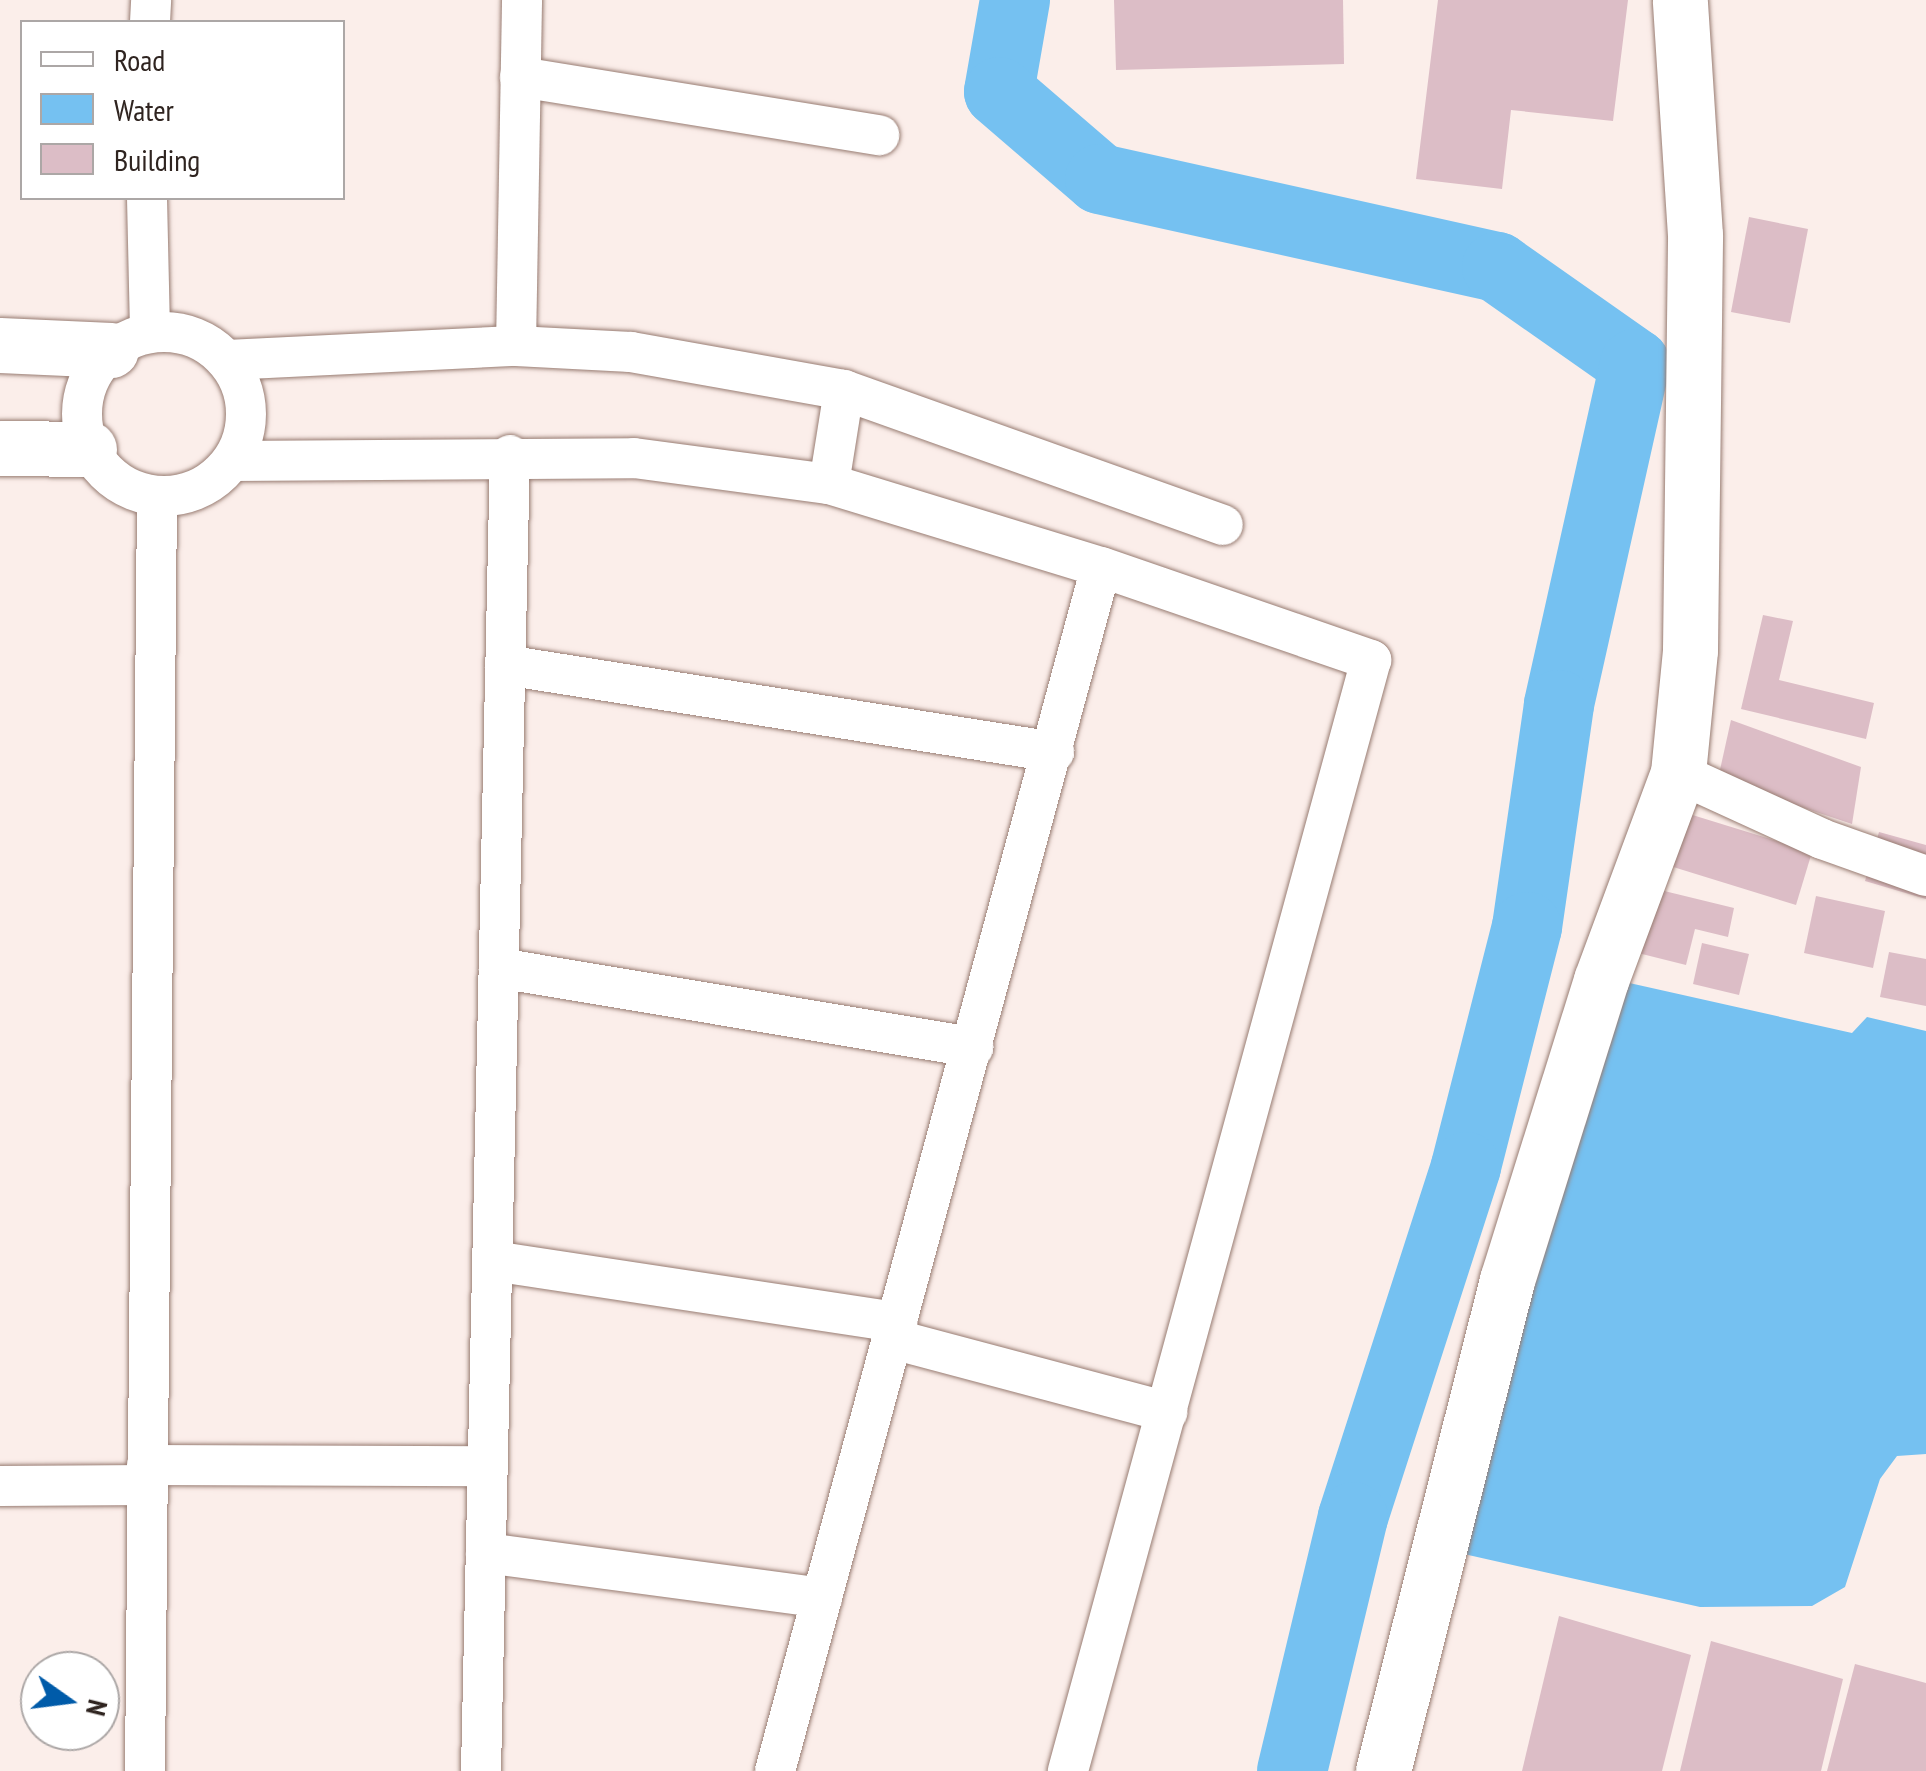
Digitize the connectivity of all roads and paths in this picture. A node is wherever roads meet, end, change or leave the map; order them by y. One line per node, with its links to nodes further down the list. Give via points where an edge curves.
1 (522, 0): 3 (street)
2 (1680, 0): 21 (street, via 1695,234 1690,650)
3 (520, 77): 4 (street); 8 (street)
4 (879, 135)
5 (147, 200): 6 (street)
6 (131, 341): 7 (street); 9 (street, via 192,336); 12 (street, via 87,385 82,418)
7 (0, 345)
8 (516, 346): 9 (street); 10 (street, via 632,352)
9 (228, 360): 14 (street, via 239,378 246,420)
10 (844, 390): 15 (street); 17 (street)
11 (0, 448): 12 (street)
12 (89, 449): 16 (street, via 117,482)
13 (510, 455): 14 (street); 15 (street, via 634,458); 19 (street)
14 (232, 461): 16 (street, via 199,489)
15 (829, 484): 18 (street)
16 (158, 496): 29 (street)
17 (1223, 525)
18 (1101, 567): 20 (street); 27 (street, via 1370,660)
19 (505, 665): 20 (street); 23 (street)
20 (1054, 752): 24 (street)
21 (1678, 773): 22 (street, via 1822,839); 37 (street, via 1601,980 1507,1280)
22 (1926, 876)
23 (499, 968): 24 (street); 25 (street)
24 (973, 1046): 26 (street)
25 (492, 1261): 26 (street); 28 (street)
26 (895, 1330): 27 (street); 32 (street)
27 (1166, 1412): 36 (street)
28 (488, 1466): 29 (street); 31 (street)
29 (148, 1475): 30 (street); 33 (street)
30 (0, 1486)
31 (486, 1553): 32 (street); 34 (street)
32 (822, 1598): 35 (street)
33 (145, 1771)
34 (481, 1771)
35 (775, 1771)
36 (1068, 1771)
37 (1383, 1771)

